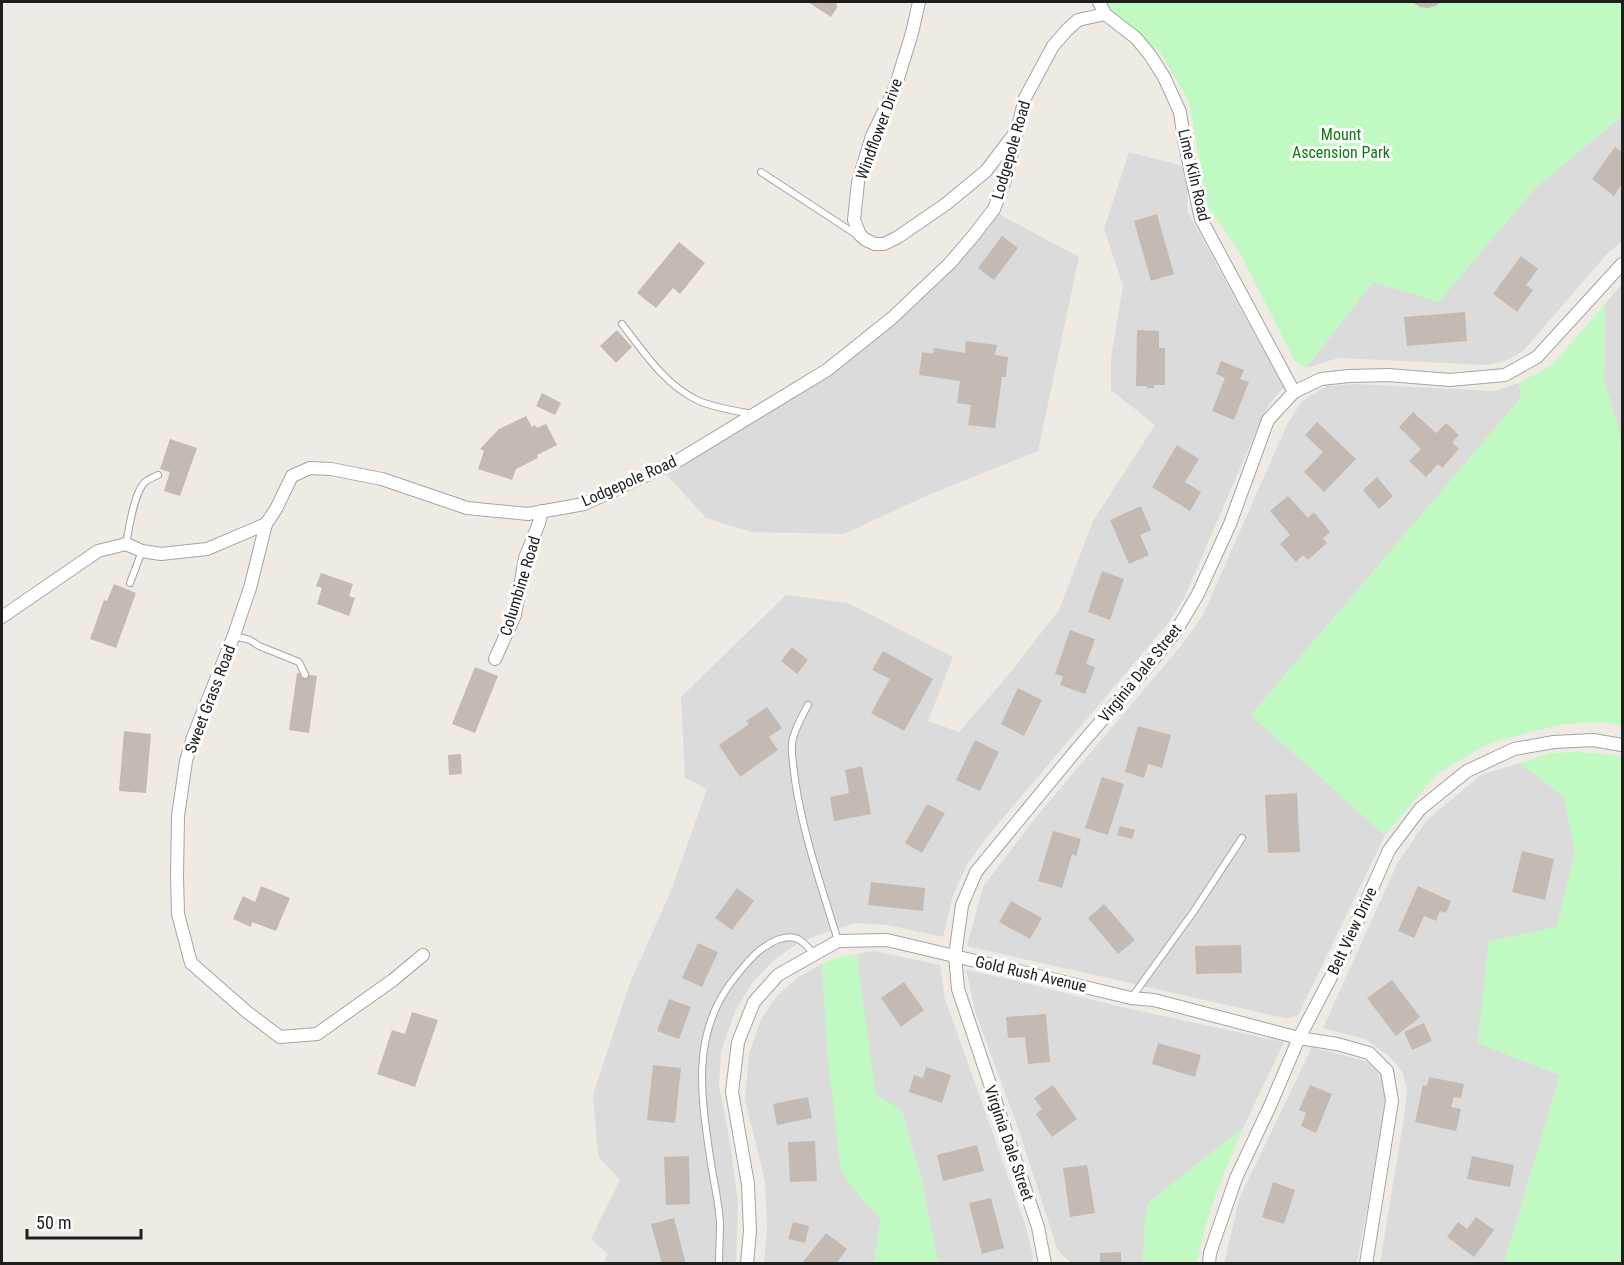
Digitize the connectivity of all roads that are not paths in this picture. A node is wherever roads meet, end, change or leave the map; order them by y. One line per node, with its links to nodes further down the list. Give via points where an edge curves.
1 (919, 2): 6 (street, Windflower Drive, via 895,88 872,136 858,182 854,220)
2 (1098, 2): 3 (street, Lime Kiln Road)
3 (1106, 14): 4 (street, Lodgepole Road, via 1078,20 1053,46 1025,98); 9 (street, Lime Kiln Road, via 1136,38 1164,77 1180,112 1201,219)
4 (1016, 131): 6 (street, via 986,171 946,204 884,244); 10 (street, Lodgepole Road, via 994,209 950,263 892,318 827,370)
5 (761, 172): 6 (lane)
6 (866, 240)
7 (1623, 264): 9 (street, Virginia Dale Street, via 1537,357 1505,375 1450,380 1349,375 1321,379)
8 (622, 324): 10 (lane, via 677,387 698,401)
9 (1294, 392): 27 (street, Virginia Dale Street, via 1268,420 1230,524 1176,631 976,872 962,905)
10 (752, 415): 12 (street, Lodgepole Road, via 679,460 584,504)
11 (158, 475): 14 (lane, via 143,483)
12 (542, 512): 13 (street, Lodgepole Road, via 467,508 382,479 310,468 292,476); 19 (street, Columbine Road, via 525,558 515,615)
13 (266, 524): 15 (street, via 207,549 160,554); 18 (street, Sweet Grass Road)
14 (126, 544): 15 (street); 17 (street, via 99,550)
15 (142, 550): 16 (lane)
16 (130, 583)
17 (2, 617)
18 (234, 635): 20 (lane, via 299,662); 25 (street, Sweet Grass Road, via 193,737 178,816 178,914 191,963 280,1037 317,1034)
19 (495, 659)
20 (304, 675)
21 (808, 705): 24 (lane, via 792,742 798,803)
22 (1623, 745): 29 (street, Belt View Drive, via 1593,740 1514,749 1467,771 1420,809 1389,850 1343,954)
23 (1242, 838): 28 (lane)
24 (838, 941): 26 (street); 27 (street, Gold Rush Avenue, via 887,940)
25 (423, 955)
26 (815, 955): 30 (lane, via 798,939 784,937 770,943 738,973 713,1011 708,1027 702,1094 720,1222); 31 (street, via 778,975 754,1002 738,1042 732,1092 748,1184)
27 (956, 956): 28 (street, Gold Rush Avenue); 32 (street, Virginia Dale Street, via 958,990 1038,1227)
28 (1131, 998): 29 (street, Gold Rush Avenue, via 1154,1000)
29 (1299, 1038): 33 (street, Belt View Drive, via 1236,1178); 34 (street, Gold Rush Avenue, via 1370,1053 1387,1071 1392,1101)
30 (719, 1263)
31 (747, 1263)
32 (1045, 1263)
33 (1209, 1263)
34 (1365, 1263)

